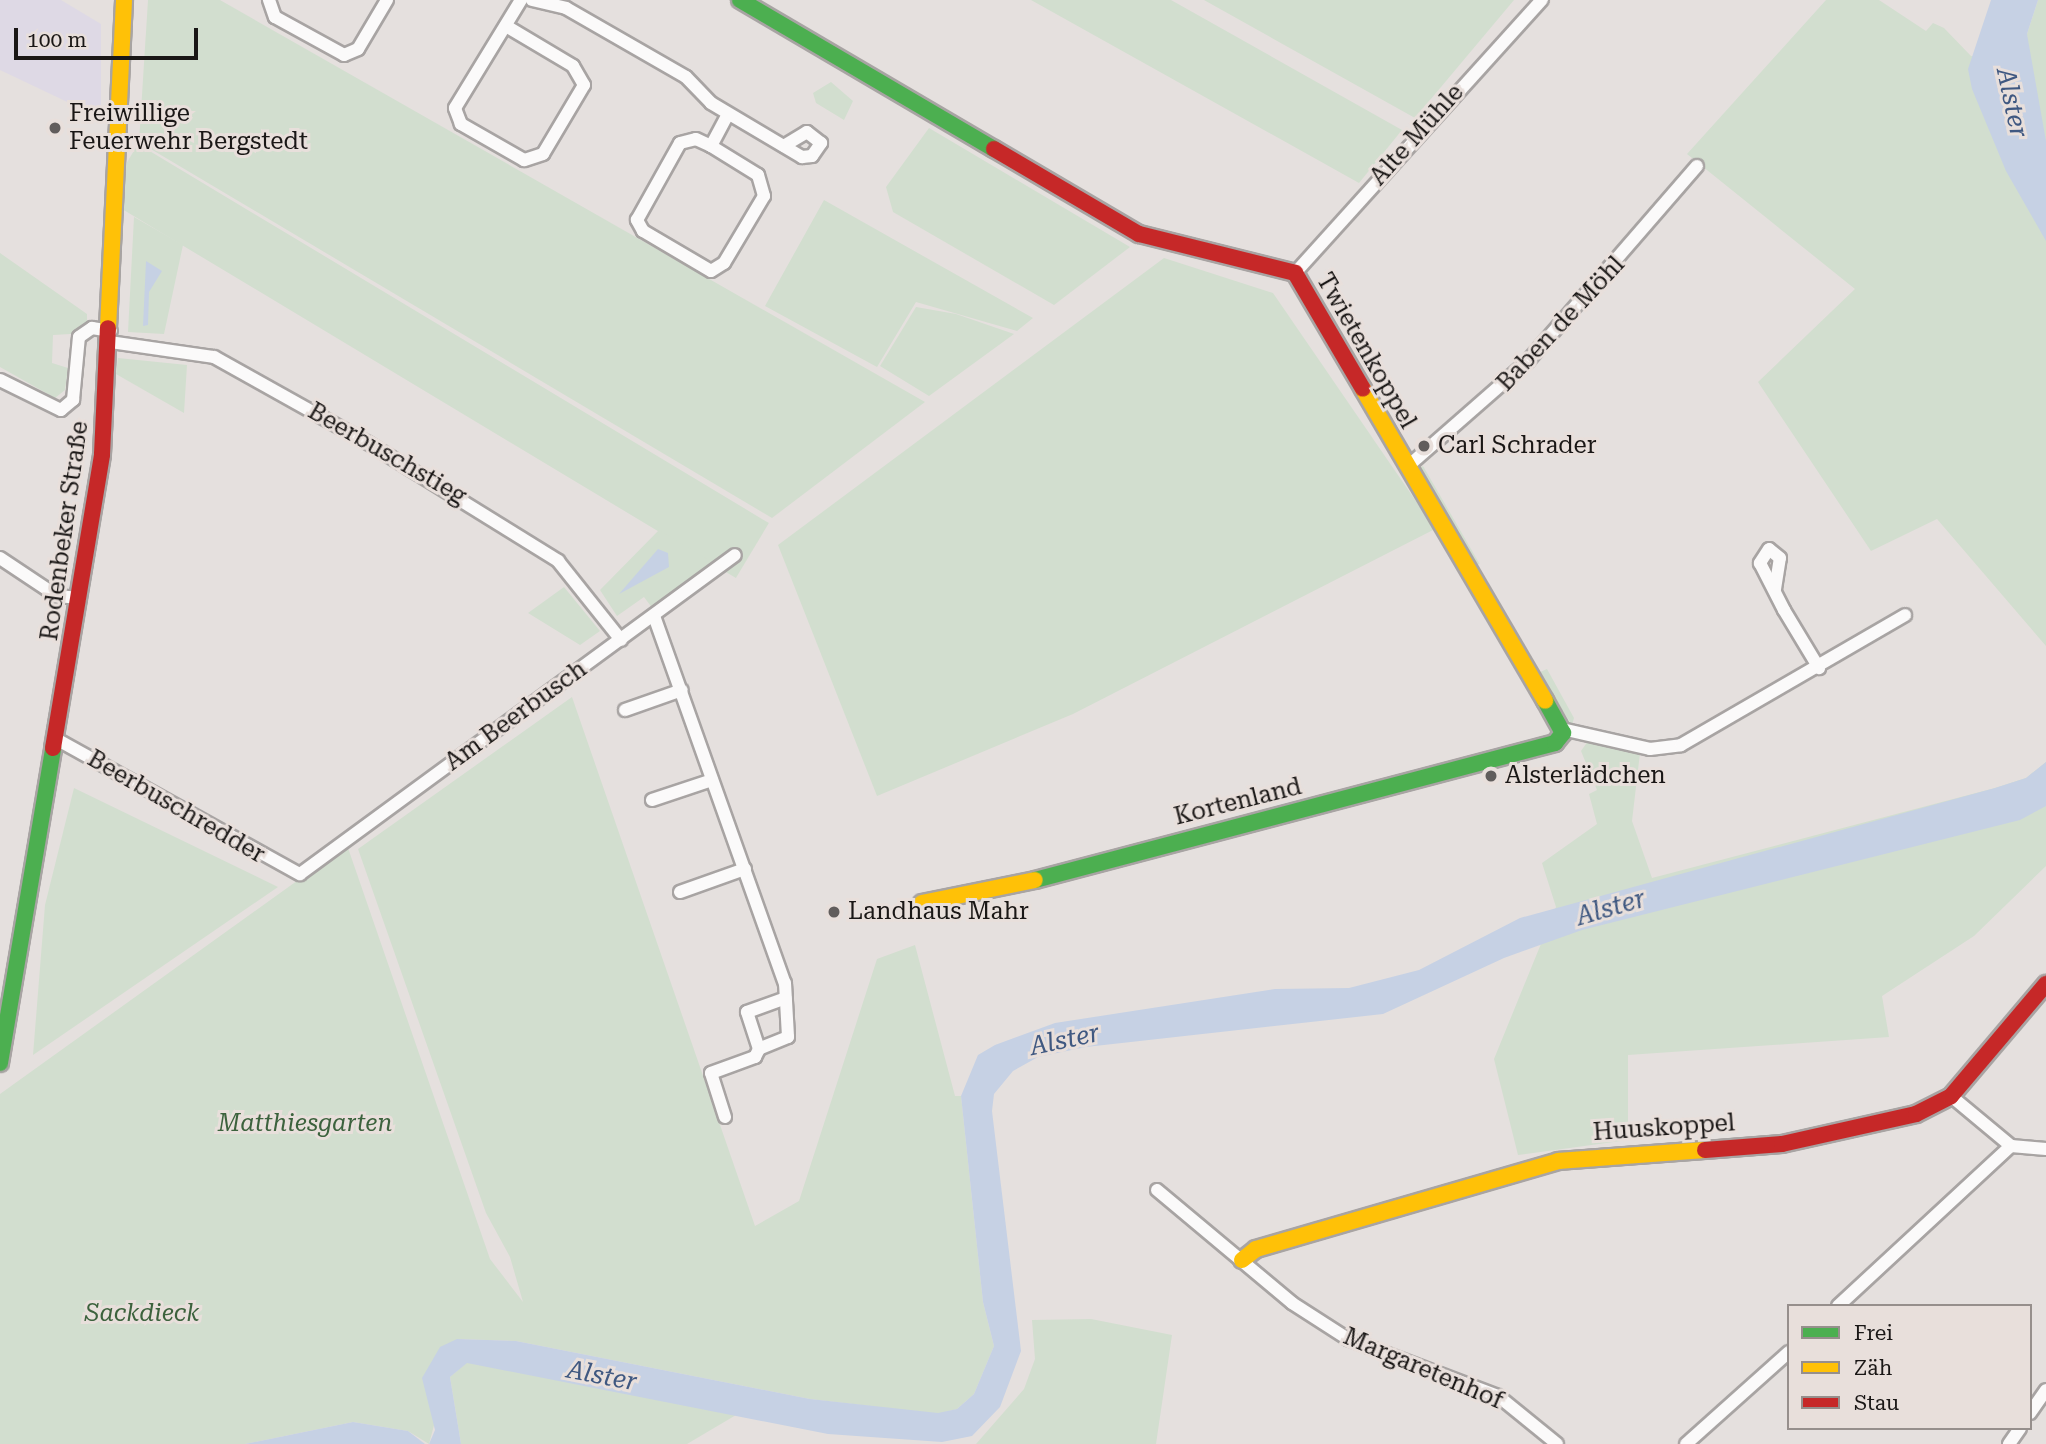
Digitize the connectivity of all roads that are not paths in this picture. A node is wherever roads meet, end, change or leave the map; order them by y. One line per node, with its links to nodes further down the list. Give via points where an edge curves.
1 (124, 0): 14 (street, Rodenbeker Straße)
2 (269, 0): 3 (street, via 275,17 344,55 358,49)
3 (387, 0)
4 (521, 0): 8 (street)
5 (532, 0): 9 (street, via 554,2 626,42 697,84)
6 (740, 0): 13 (street, Twietenkoppel, via 1139,234)
7 (1542, 0): 13 (street, Alte Mühle)
8 (506, 26): 8 (street, via 455,108 461,124 524,160 543,154 584,85 573,66)
9 (728, 114): 10 (street); 11 (street)
10 (711, 146): 10 (street, via 696,139 680,143 637,220 643,231 711,271 724,263 764,196 758,175)
11 (784, 146)
12 (1697, 166): 16 (street, Baben de Möhl, via 1528,361)
13 (1294, 273): 16 (street, Twietenkoppel)
14 (110, 336): 15 (street, Beerbuschstieg, via 83,330 73,400 61,410); 20 (street, Rodenbeker Straße, via 102,454); 23 (street, Beerbuschstieg, via 214,357 416,471 558,562)
15 (0, 380)
16 (1407, 467): 27 (street, Twietenkoppel)
17 (735, 555): 22 (street, Am Beerbusch)
18 (0, 559): 20 (street, via 57,596)
19 (1775, 589): 24 (street)
20 (80, 598): 28 (street, Rodenbeker Straße)
21 (1905, 615): 24 (street, Kortenland)
22 (654, 616): 23 (street, Am Beerbusch); 25 (street)
23 (621, 640): 32 (street, Am Beerbusch)
24 (1819, 668): 27 (street, Kortenland, via 1667,749)
25 (682, 690): 26 (street); 29 (street)
26 (625, 710)
27 (1563, 733): 34 (street, Kortenland, via 959,900)
28 (56, 739): 32 (street, Beerbuschredder); 38 (street, Rodenbeker Straße)
29 (712, 780): 30 (street); 31 (street)
30 (652, 800)
31 (745, 869): 33 (street); 36 (street)
32 (295, 875)
33 (680, 892)
34 (922, 903)
35 (2046, 984): 39 (street, Huuskoppel)
36 (786, 998): 37 (street, via 788,1037); 37 (street, via 747,1013)
37 (759, 1049): 40 (street, via 755,1057 711,1073)
38 (0, 1063)
39 (1951, 1096): 41 (street); 44 (street, Huuskoppel, via 1916,1114 1821,1139 1558,1161 1256,1249)
40 (726, 1117)
41 (2011, 1146): 42 (street); 45 (street)
42 (2046, 1149)
43 (1157, 1190): 44 (street, Margaretenhof)
44 (1242, 1259): 49 (street, Margaretenhof, via 1348,1339 1498,1396)
45 (1840, 1304)
46 (1787, 1354): 50 (street)
47 (2046, 1390): 48 (street)
48 (2032, 1410)
49 (1558, 1444)
50 (1686, 1444)

